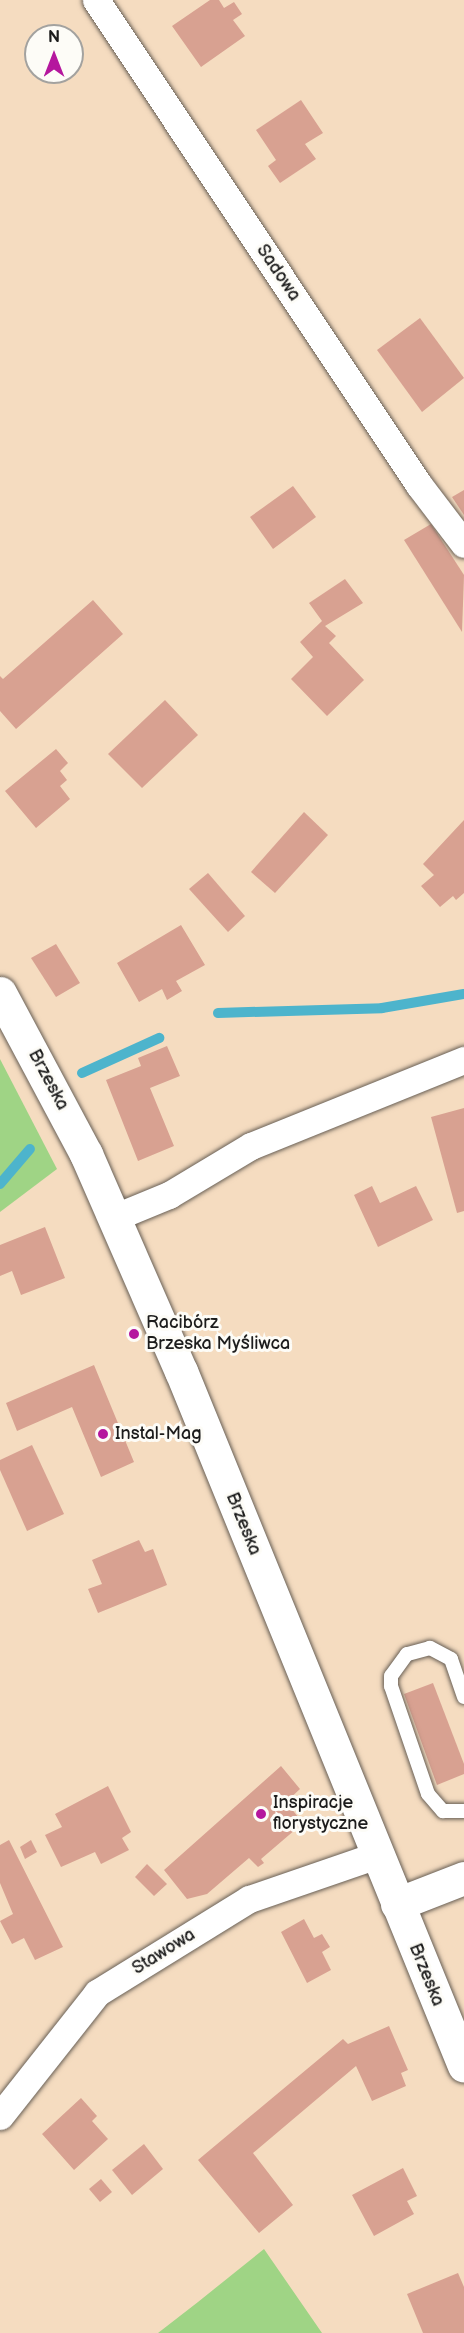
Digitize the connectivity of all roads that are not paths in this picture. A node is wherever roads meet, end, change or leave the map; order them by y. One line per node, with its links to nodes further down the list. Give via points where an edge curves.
1 (96, 0): 2 (street, Sadowa, via 419,485)
2 (464, 544)
3 (0, 993): 5 (street, Brzeska, via 51,1084)
4 (464, 1060): 5 (street, via 251,1146 170,1195)
5 (113, 1218): 8 (street, Brzeska, via 181,1371)
6 (464, 1697): 7 (lane, via 450,1659 430,1648 407,1654 391,1676 428,1794 443,1811)
7 (464, 1811)
8 (377, 1855): 10 (street, Brzeska); 12 (street, Stawowa, via 249,1899 97,1993)
9 (464, 1878): 10 (street)
10 (397, 1904): 11 (street, Brzeska)
11 (464, 2066)
12 (0, 2116)

